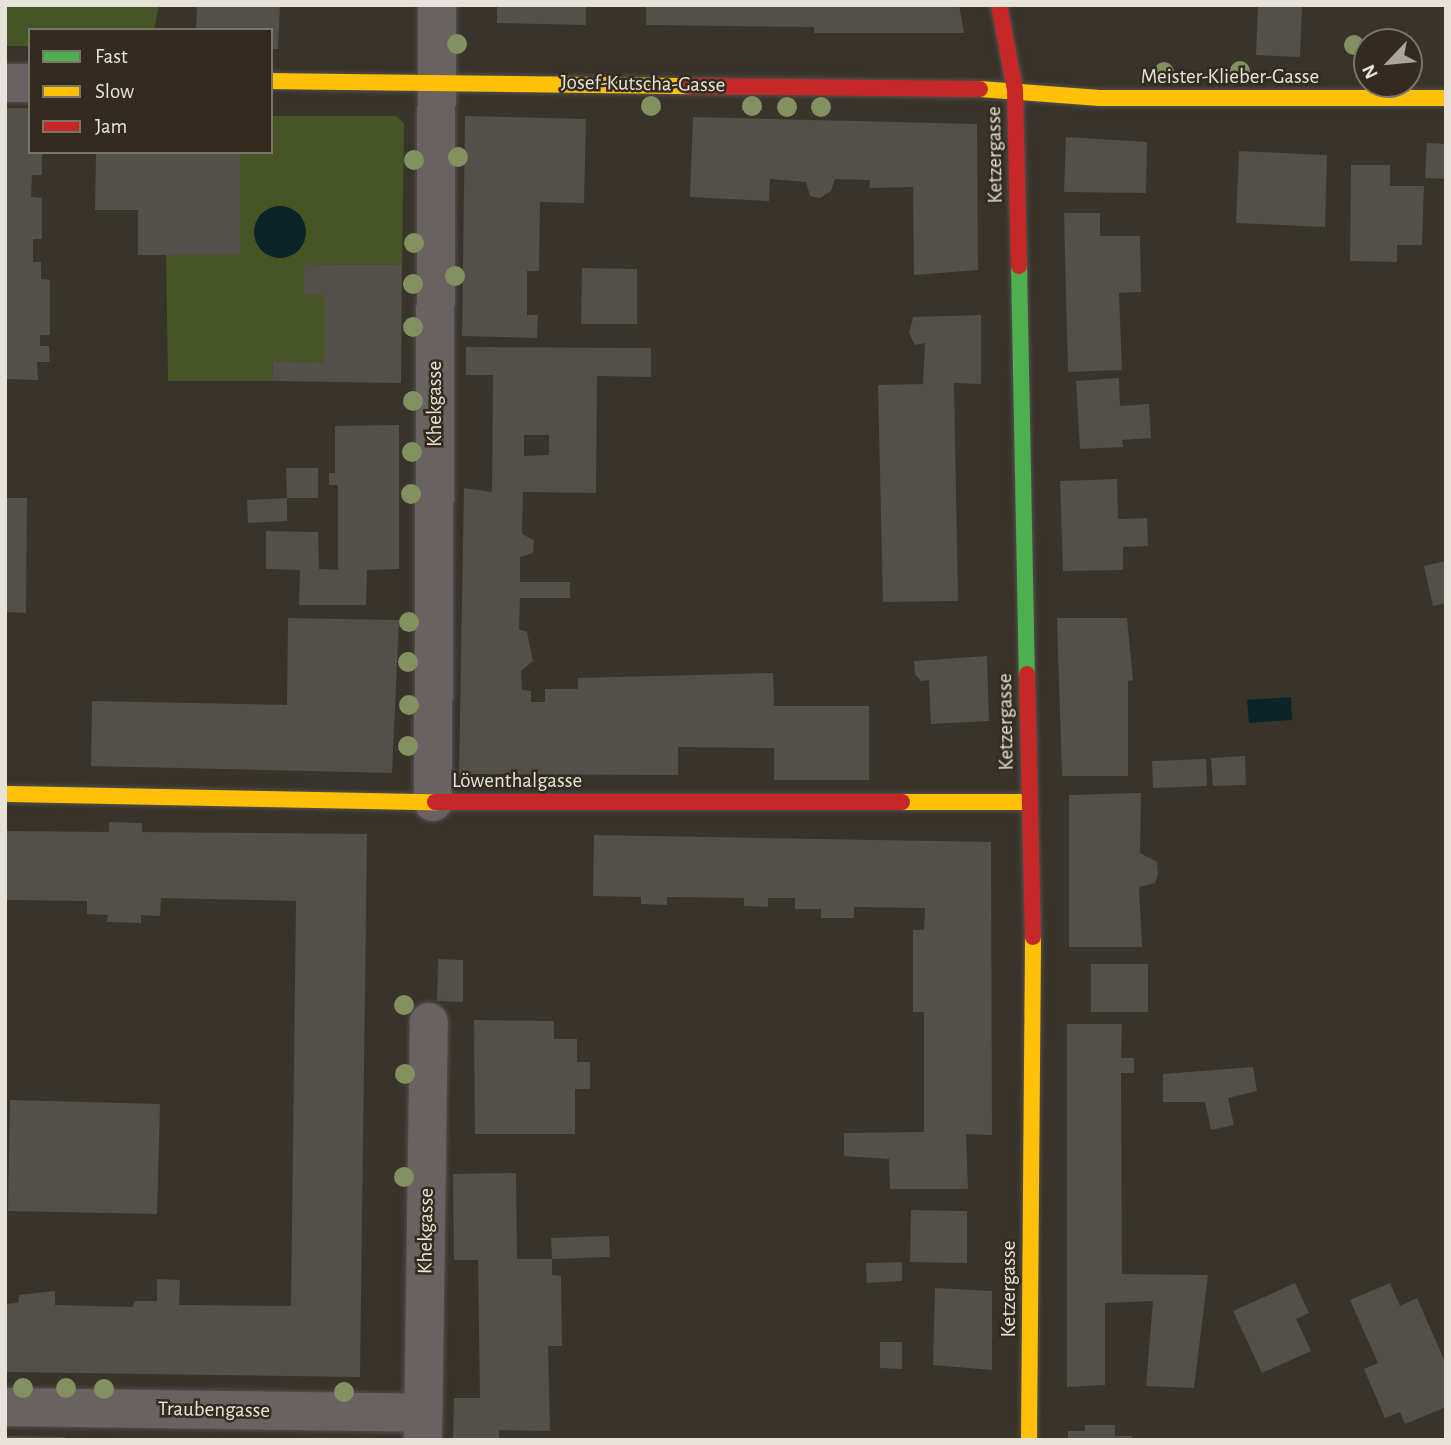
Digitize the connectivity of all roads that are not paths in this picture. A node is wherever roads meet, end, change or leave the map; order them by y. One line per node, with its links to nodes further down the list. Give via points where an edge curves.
1 (437, 5): 3 (street, Khekgasse)
2 (999, 5): 7 (street, Ketzergasse)
3 (437, 81): 4 (street, Josef-Kutscha-Gasse); 7 (street, Josef-Kutscha-Gasse); 10 (street, Khekgasse)
4 (273, 82)
5 (5, 83): 6 (street)
6 (28, 83)
7 (1015, 90): 8 (street, Meister-Klieber-Gasse, via 1100,97); 11 (street, Ketzergasse)
8 (1446, 98)
9 (5, 794): 10 (street, Löwenthalgasse)
10 (433, 802): 11 (street, Löwenthalgasse)
11 (1029, 802): 15 (street, Ketzergasse, via 1035,1033)
12 (429, 1022): 14 (street, Khekgasse)
13 (5, 1407): 14 (street, Traubengasse)
14 (423, 1427)
15 (1029, 1440)

